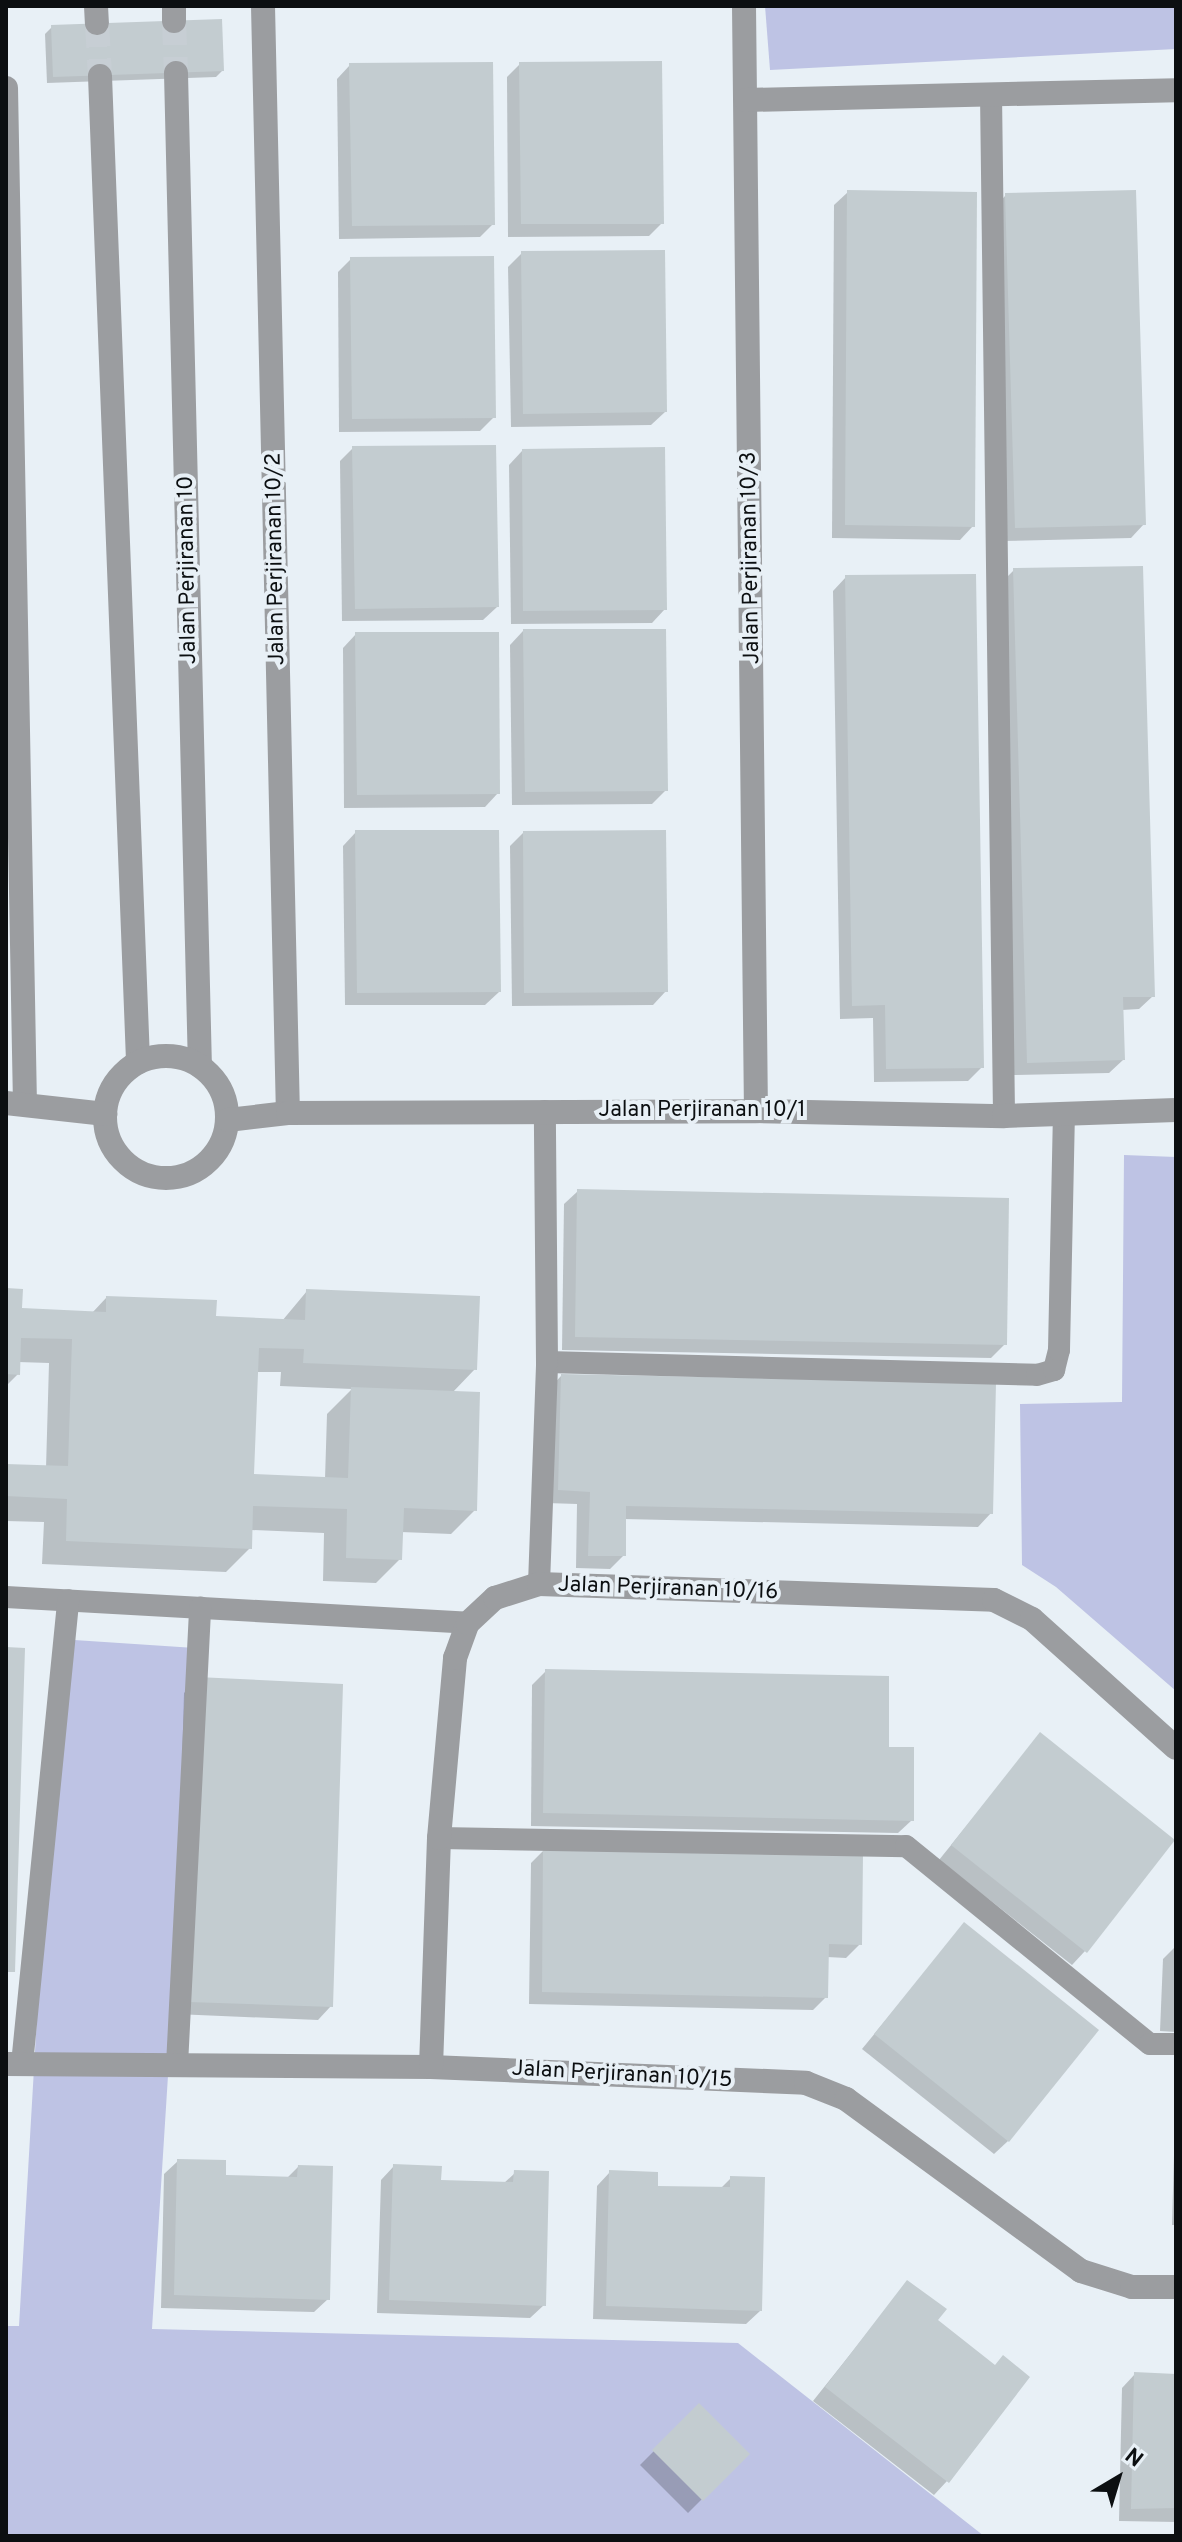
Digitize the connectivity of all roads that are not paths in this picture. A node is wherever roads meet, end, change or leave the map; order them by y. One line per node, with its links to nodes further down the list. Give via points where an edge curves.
1 (263, 6): 15 (street, Jalan Perjiranan 10/2)
2 (744, 6): 8 (street, Jalan Perjiranan 10/3)
3 (176, 73): 10 (street, Jalan Perjiranan 10)
4 (100, 76): 9 (street)
5 (6, 88): 11 (street)
6 (1176, 90): 7 (street)
7 (991, 94): 8 (street); 17 (lane)
8 (746, 100): 14 (street, Jalan Perjiranan 10/3)
9 (138, 1062): 10 (street, via 159,1056); 16 (street, via 109,1093)
10 (200, 1066): 19 (street, via 215,1080)
11 (15, 1103): 16 (street)
12 (1176, 1110): 18 (street, Jalan Perjiranan 10/1)
13 (545, 1111): 14 (street, Jalan Perjiranan 10/1); 15 (street, Jalan Perjiranan 10/1); 20 (lane)
14 (756, 1111): 17 (street, Jalan Perjiranan 10/1)
15 (288, 1113): 19 (street, Jalan Perjiranan 10/1)
16 (105, 1114): 19 (street, via 118,1154 153,1177 195,1172 212,1159)
17 (1004, 1116): 18 (street, Jalan Perjiranan 10/1)
18 (1064, 1116): 20 (lane, via 1059,1350 1054,1370 1037,1375)
19 (228, 1120)
20 (547, 1362): 21 (lane)
21 (539, 1584): 25 (street, Jalan Perjiranan 10/16, via 495,1598); 26 (street, Jalan Perjiranan 10/16, via 994,1600 1032,1619)
22 (6, 1597): 23 (lane)
23 (68, 1600): 24 (lane); 29 (lane)
24 (200, 1608): 25 (lane); 30 (lane)
25 (468, 1623): 27 (street, Jalan Perjiranan 10/16, via 455,1658)
26 (1176, 1748)
27 (439, 1838): 28 (lane, via 906,1846 1150,2044); 31 (street, Jalan Perjiranan 10/16)
28 (1176, 2044)
29 (14, 2064): 30 (street, Jalan Perjiranan 10/15)
30 (177, 2065): 31 (street, Jalan Perjiranan 10/15)
31 (431, 2067): 32 (street, Jalan Perjiranan 10/15, via 806,2083 846,2099 1081,2271 1132,2287)
32 (1176, 2287)

